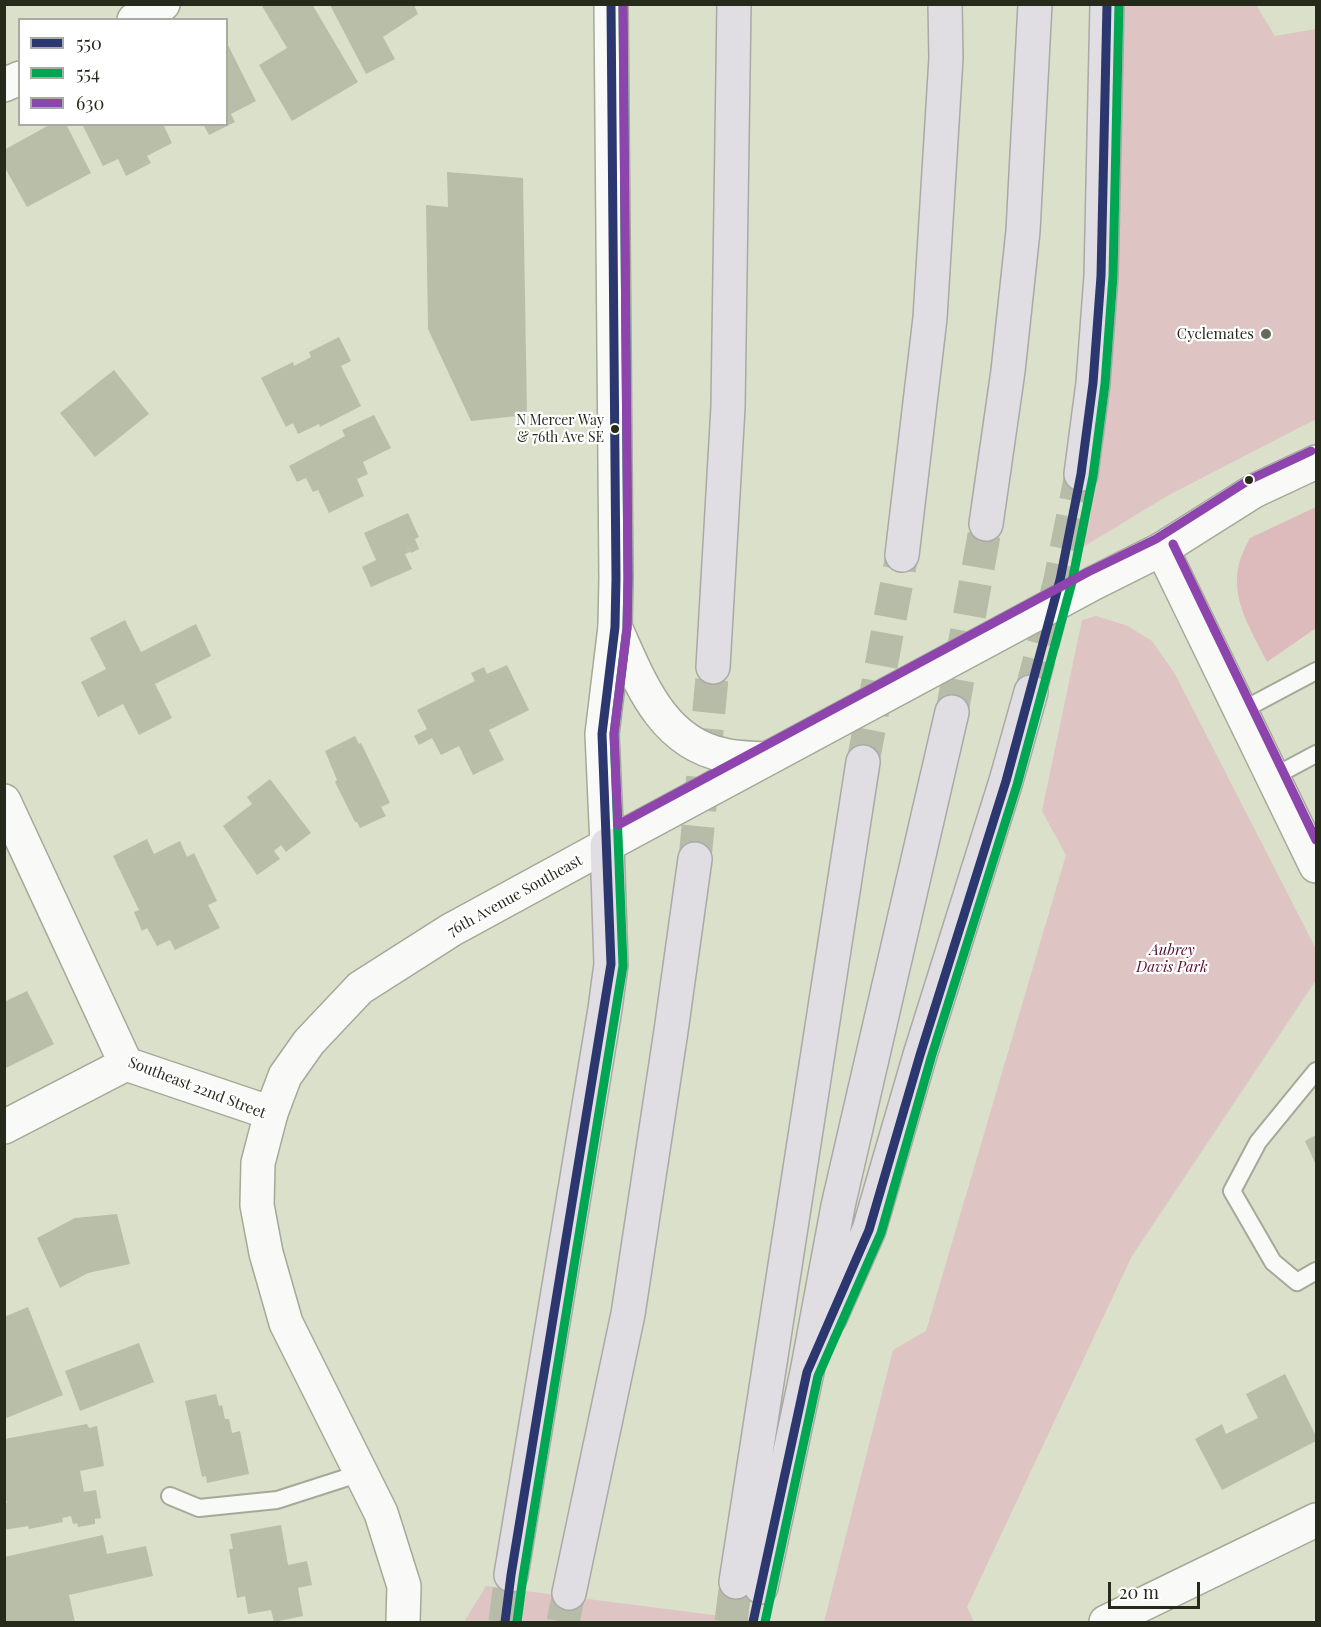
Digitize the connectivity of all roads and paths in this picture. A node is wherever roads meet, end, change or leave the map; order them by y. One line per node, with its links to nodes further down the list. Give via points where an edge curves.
1 (164, 4): 8 (street)
2 (611, 4): 17 (street)
3 (734, 4): 9 (highway)
4 (752, 4): 9 (highway)
5 (945, 4): 16 (highway, via 946,58 930,318)
6 (1035, 4): 14 (highway, via 1023,231)
7 (1107, 4): 13 (highway, via 1101,276)
8 (138, 18)
9 (734, 67): 18 (highway, via 728,407)
10 (18, 79): 11 (street)
11 (4, 85)
12 (1317, 462): 15 (street, 76th Avenue Southeast, via 1254,491)
13 (1081, 474)
14 (986, 524)
15 (1162, 549): 21 (street); 24 (street, 76th Avenue Southeast)
16 (902, 555)
17 (615, 627): 24 (street, via 639,680 661,717 677,734 723,755); 28 (street, via 602,734)
18 (713, 666)
19 (1317, 671): 21 (lane)
20 (1031, 692): 36 (highway, via 869,1230)
21 (1241, 711): 26 (street)
22 (952, 712): 36 (highway, via 838,1206)
23 (1317, 754): 26 (lane)
24 (765, 759): 28 (street, 76th Avenue Southeast)
25 (864, 762): 36 (highway, via 749,1585)
26 (1273, 777): 30 (street)
27 (4, 801): 31 (street, Southeast 22nd Street)
28 (607, 845): 33 (street, 76th Avenue Southeast, via 456,927 360,988 309,1042 285,1076); 40 (highway, via 611,964)
29 (695, 859): 41 (highway, via 628,1314)
30 (1317, 866)
31 (126, 1064): 33 (street, Southeast 22nd Street); 34 (street)
32 (1317, 1071): 35 (lane, via 1258,1142 1232,1191 1273,1262 1297,1282)
33 (271, 1113): 37 (street, Southeast 22nd Street, via 258,1163 257,1205 266,1253 286,1323)
34 (4, 1127)
35 (1317, 1271)
36 (807, 1372)
37 (361, 1473): 38 (lane, via 277,1500 198,1508); 42 (street, Southeast 22nd Street, via 381,1513 404,1586)
38 (170, 1496)
39 (1317, 1520): 43 (street)
40 (511, 1575)
41 (569, 1593)
42 (403, 1623)
43 (1106, 1623)

